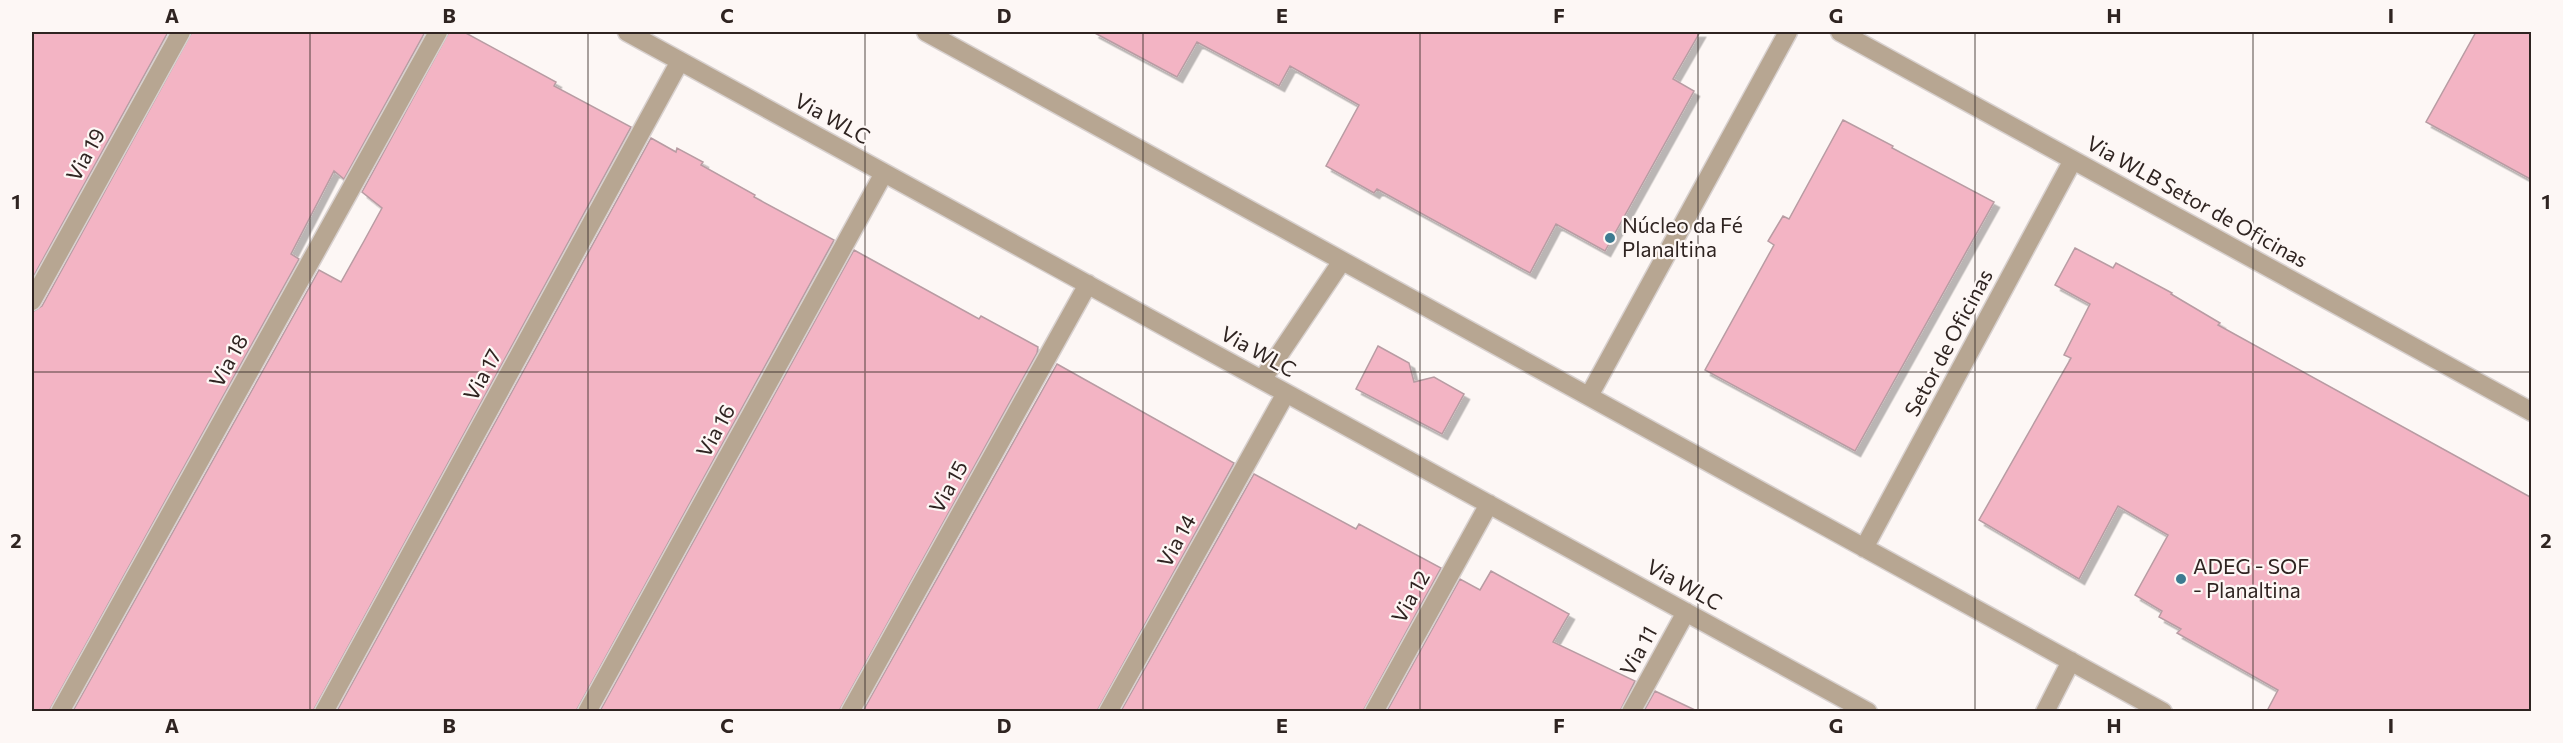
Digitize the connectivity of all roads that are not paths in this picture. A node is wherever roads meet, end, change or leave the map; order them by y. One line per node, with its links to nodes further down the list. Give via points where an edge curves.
1 (181, 32): 12 (street, Via 19)
2 (438, 32): 21 (street, Via 18)
3 (627, 32): 7 (street, Via WLC)
4 (926, 32): 10 (street)
5 (1788, 32): 15 (street)
6 (1840, 32): 8 (street, Via WLB Setor de Oficinas)
7 (680, 61): 9 (street, Via WLC); 22 (street, Via 17)
8 (2073, 160): 16 (street, Via WLB Setor de Oficinas); 18 (street, Setor de Oficinas)
9 (884, 173): 11 (street, Via WLC); 23 (street, Via 16)
10 (1342, 261): 13 (street); 15 (street)
11 (1088, 284): 13 (street, Via WLC); 24 (street, Via 15)
12 (32, 301)
13 (1262, 380): 14 (street, Via WLC)
14 (1286, 393): 17 (street, Via WLC); 25 (street, Via 14)
15 (1588, 396): 18 (street)
16 (2532, 411)
17 (1489, 504): 19 (street, Via WLC); 26 (street, Via 12)
18 (1864, 548): 20 (street)
19 (1686, 612): 27 (street, Via 11); 28 (street, Via WLC)
20 (2071, 661): 29 (street); 30 (street)
21 (60, 711)
22 (324, 711)
23 (587, 711)
24 (850, 711)
25 (1108, 711)
26 (1374, 711)
27 (1631, 711)
28 (1868, 711)
29 (2044, 711)
30 (2163, 711)

